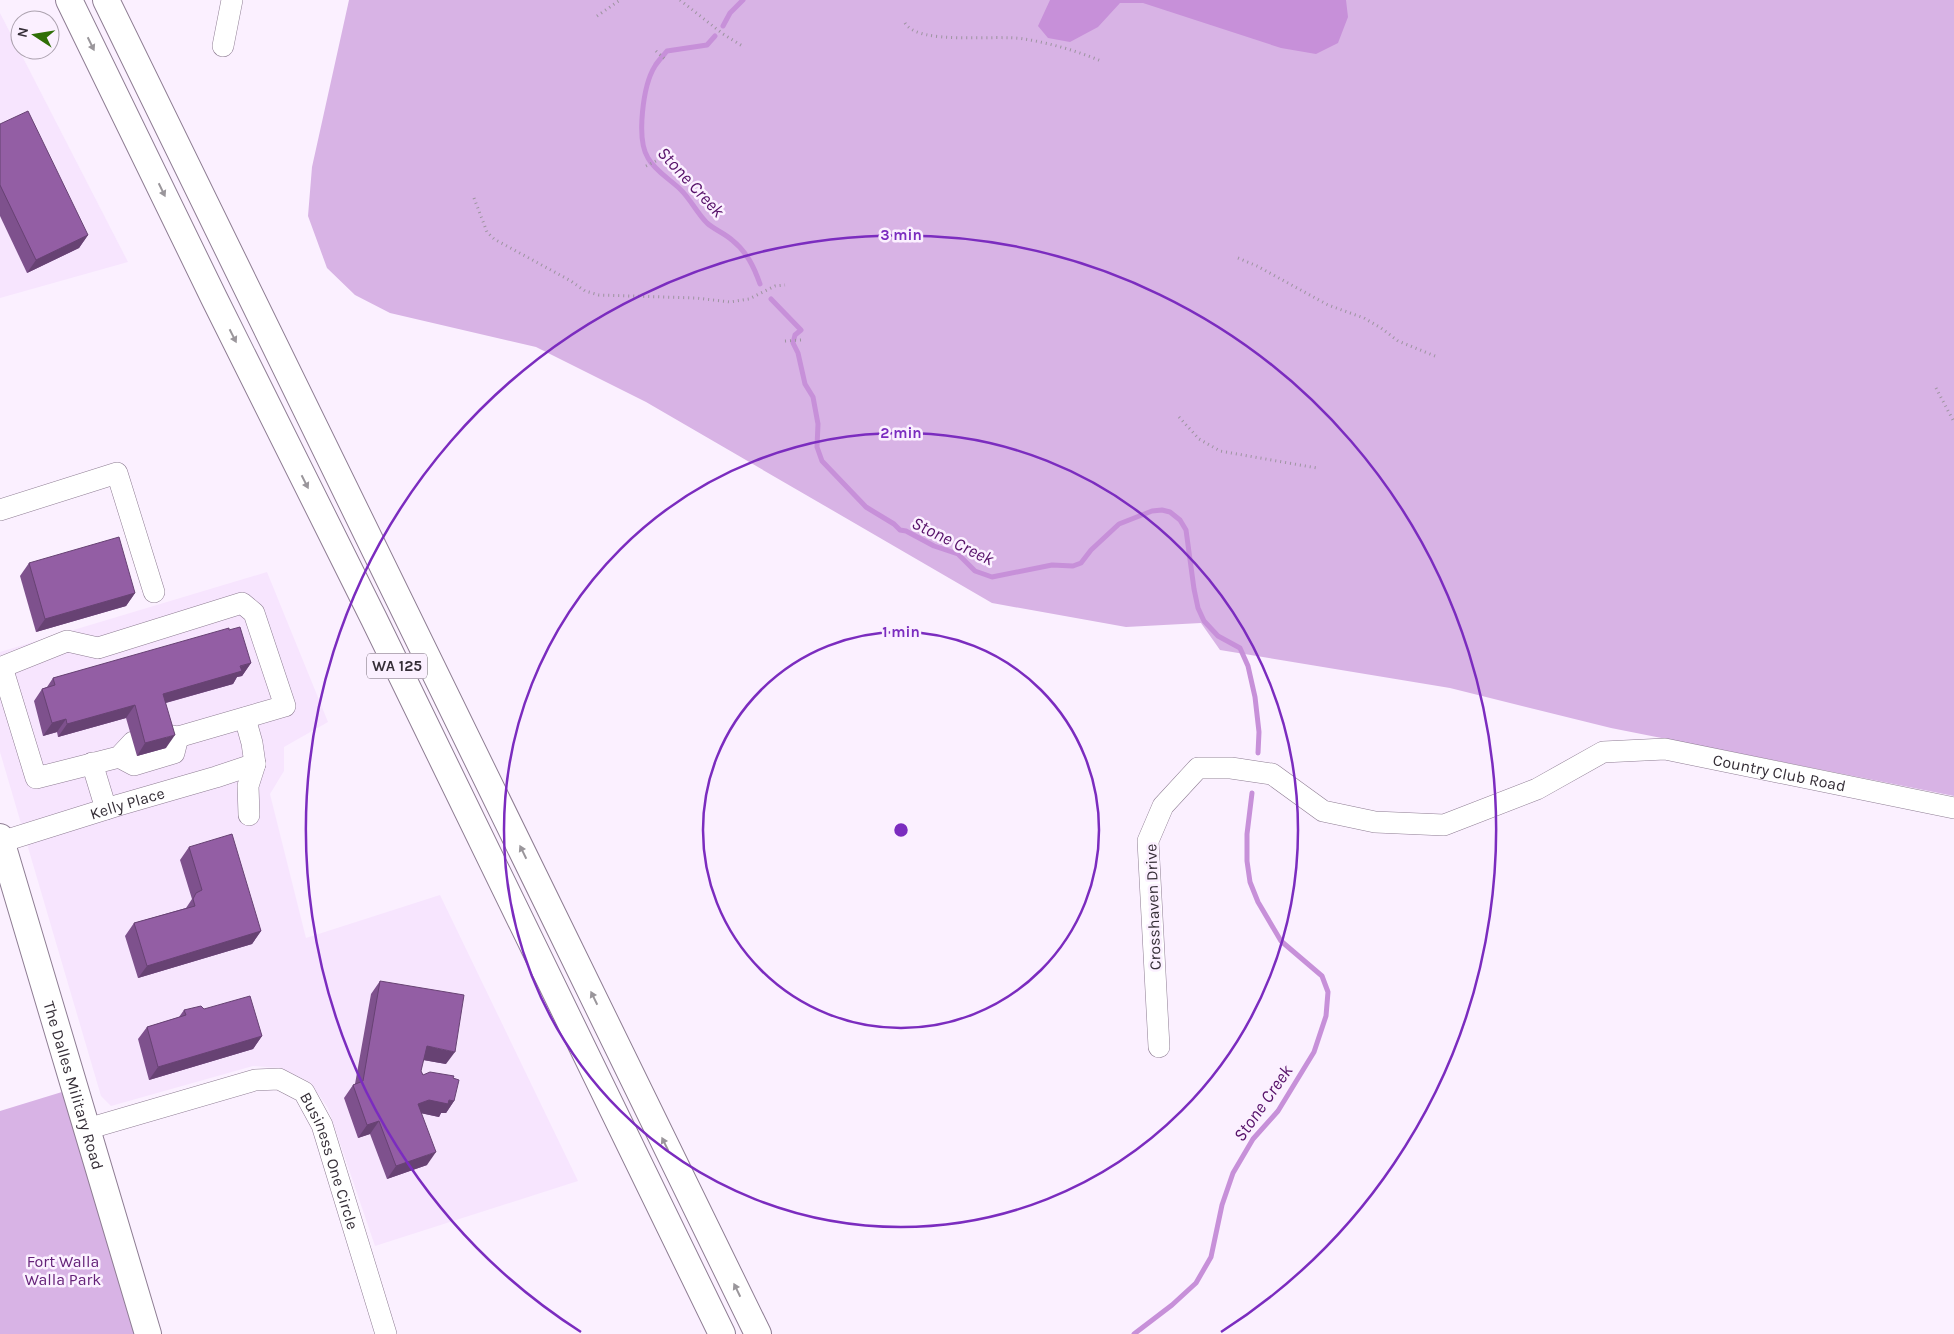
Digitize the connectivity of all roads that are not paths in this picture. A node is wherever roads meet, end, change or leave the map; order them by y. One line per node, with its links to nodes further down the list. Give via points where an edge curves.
1 (70, 0): 19 (main road, WA 125, one-way to 19)
2 (106, 0): 20 (main road, WA 125, one-way to 2)
3 (232, 0): 4 (street)
4 (223, 46)
5 (0, 510): 6 (street, via 118,473)
6 (154, 592)
7 (245, 718): 9 (street, via 170,736 174,753 134,765 126,750); 9 (street, via 285,706 254,613 242,603 98,648 67,641 2,666 36,778); 10 (street)
8 (1603, 752): 11 (street, Country Club Road, via 1666,749); 15 (street, Crosshaven Drive, via 1537,789 1444,825 1375,822 1323,811 1272,774 1231,768 1198,768 1163,806 1148,841)
9 (92, 763): 12 (street)
10 (255, 764): 12 (street, Kelly Place); 13 (street, via 248,786)
11 (1954, 808)
12 (106, 809): 14 (street, Kelly Place)
13 (248, 815)
14 (1, 839): 16 (main road, The Dalles Military Road)
15 (1159, 1046)
16 (87, 1129): 17 (main road, The Dalles Military Road); 18 (street, Business One Circle, via 255,1080 279,1079 304,1092 322,1125)
17 (148, 1334)
18 (386, 1334)
19 (722, 1334)
20 (758, 1334)

